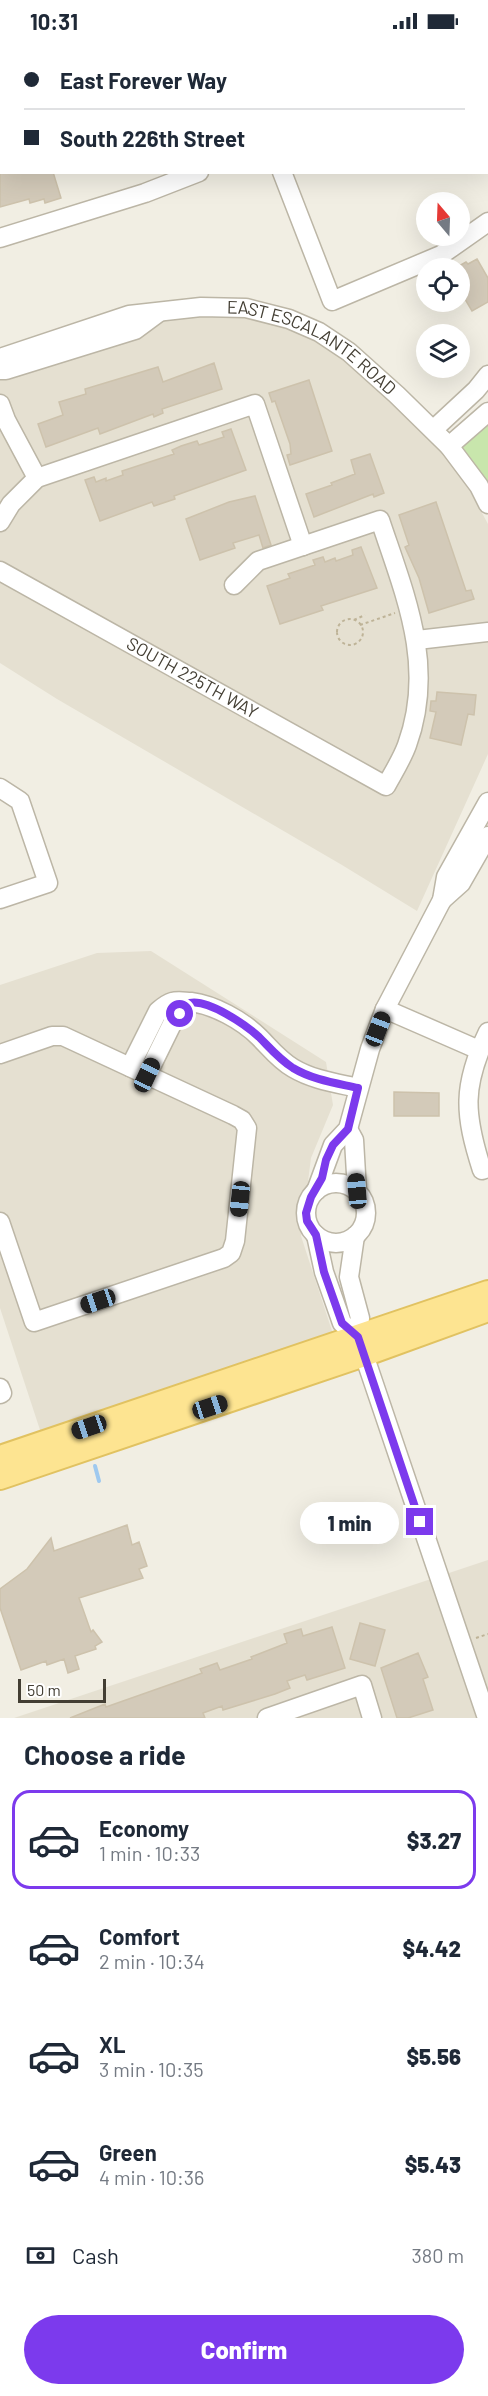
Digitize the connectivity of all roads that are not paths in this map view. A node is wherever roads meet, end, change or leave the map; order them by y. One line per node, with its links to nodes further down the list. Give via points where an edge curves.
1 (194, 174): 4 (street)
2 (283, 174): 3 (street, via 332,301 441,255)
3 (488, 222)
4 (0, 238)
5 (158, 313): 6 (street, EAST ESCALANTE ROAD, via 129,315); 7 (street, EAST ESCALANTE ROAD, via 135,330); 11 (street, EAST ESCALANTE ROAD, via 201,307 246,308 319,332 349,352)
6 (0, 358)
7 (0, 370)
8 (488, 375): 11 (street)
9 (0, 404): 12 (street)
10 (488, 411): 11 (street)
11 (442, 438): 13 (street, EAST ESCALANTE ROAD)
12 (37, 477): 14 (street); 15 (street, via 255,404)
13 (488, 504)
14 (0, 522)
15 (303, 546): 17 (street, via 258,561); 19 (street, via 380,520)
16 (0, 571): 19 (street, SOUTH 225TH WAY, via 386,786 407,745 419,696)
17 (234, 585)
18 (488, 632): 19 (street)
19 (417, 640)
20 (0, 788): 23 (street, via 20,801 48,883)
21 (488, 802): 24 (street, via 446,877)
22 (488, 836): 24 (street, via 461,883)
23 (0, 899)
24 (442, 900): 26 (street)
25 (190, 1003): 30 (street, via 174,1001 158,1011); 31 (street, via 174,1020); 32 (street, via 206,1004 242,1024 284,1062 306,1075)
26 (385, 1009): 28 (street); 32 (street)
27 (488, 1032): 28 (street)
28 (479, 1050): 34 (street, via 468,1094 468,1122)
29 (0, 1054): 30 (street, via 60,1035)
30 (130, 1067): 31 (street)
31 (147, 1075): 37 (street, via 245,1124 247,1135 231,1253 34,1322)
32 (358, 1088): 33 (street)
33 (348, 1129): 35 (street, via 333,1145); 36 (street, via 354,1140)
34 (485, 1169)
35 (316, 1191): 36 (street, via 341,1183); 38 (street, via 306,1213)
36 (357, 1191): 39 (street, via 366,1214)
37 (0, 1222)
38 (316, 1235): 39 (street, via 335,1243); 42 (street, via 342,1323)
39 (355, 1236): 42 (street, via 349,1277 360,1318)
40 (488, 1292): 42 (main road)
41 (488, 1310): 42 (main road)
42 (361, 1346): 45 (main road); 46 (main road); 49 (street)
43 (0, 1388): 44 (street)
44 (0, 1394)
45 (0, 1457)
46 (0, 1478)
47 (267, 1718): 48 (street, via 362,1685)
48 (372, 1718)
49 (487, 1718)

